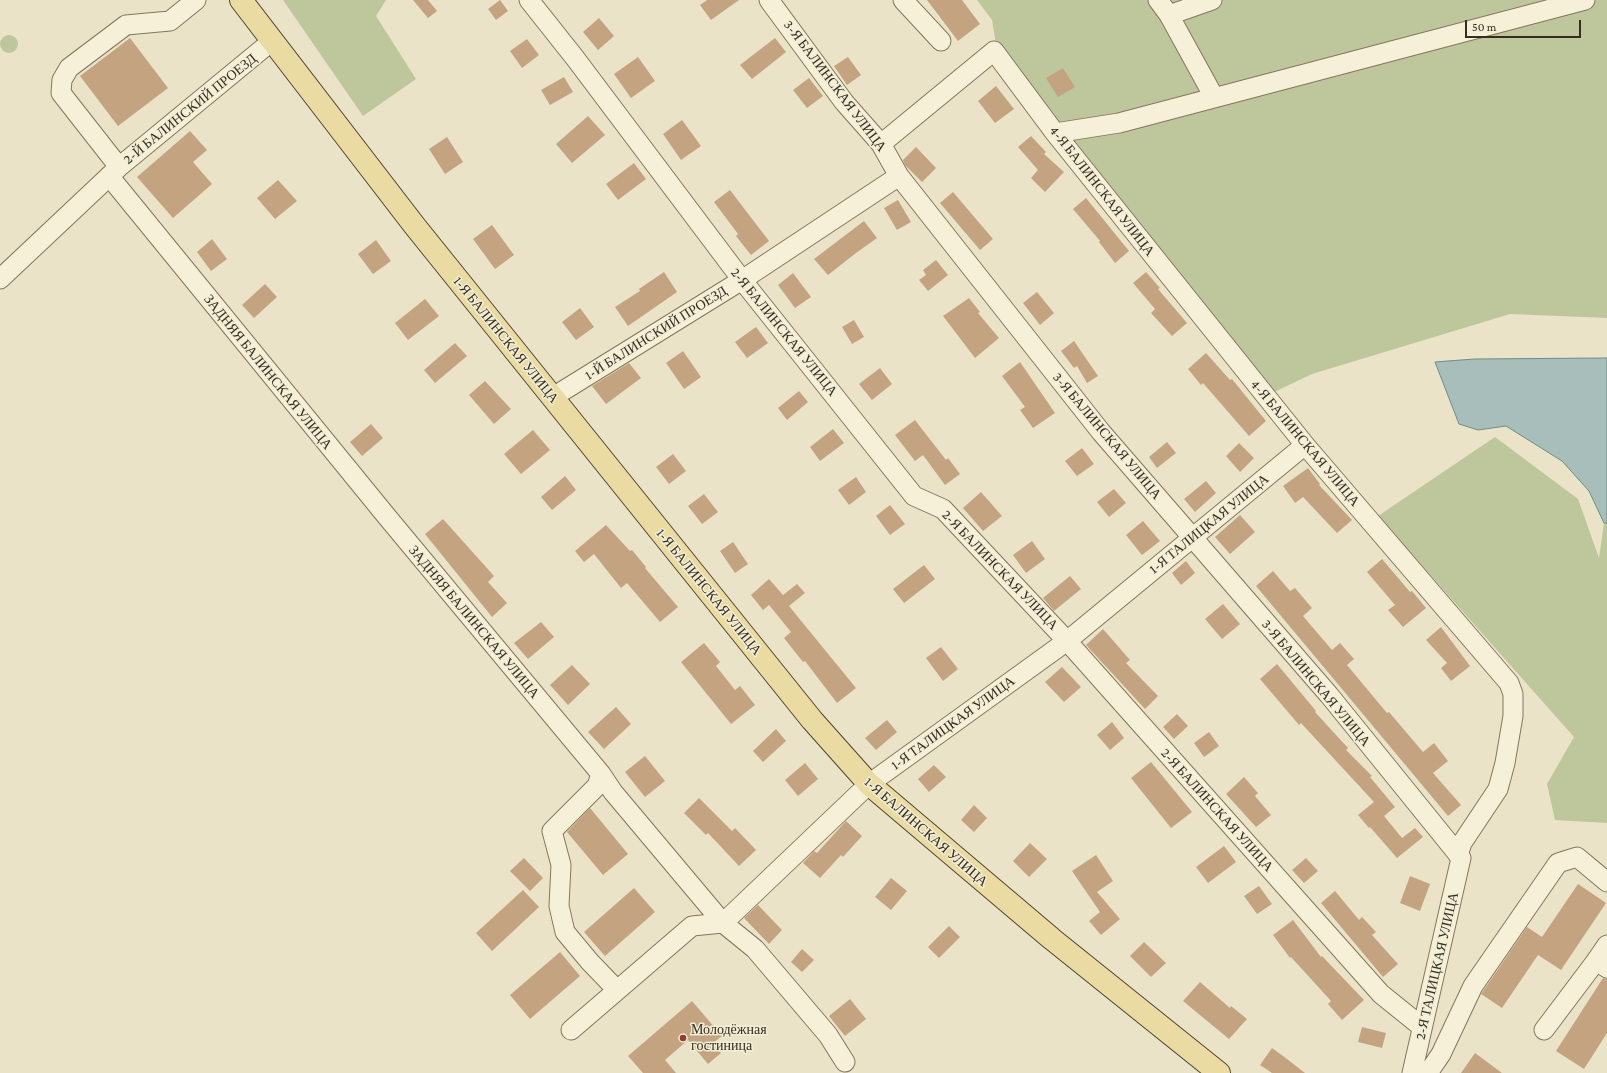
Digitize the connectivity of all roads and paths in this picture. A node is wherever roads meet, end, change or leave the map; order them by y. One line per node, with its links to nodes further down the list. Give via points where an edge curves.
1 (196, 0): 15 (street, ЗАДНЯЯ БАЛИНСКАЯ УЛИЦА, via 170,21 126,25 69,68 62,80 61,93)
2 (241, 0): 10 (main road, 1-Я БАЛИНСКАЯ УЛИЦА)
3 (529, 0): 18 (street, 2-Я БАЛИНСКАЯ УЛИЦА)
4 (770, 0): 14 (street, 3-Я БАЛИНСКАЯ УЛИЦА, via 844,102)
5 (902, 0): 11 (street)
6 (1158, 0): 9 (street)
7 (1212, 0): 9 (street)
8 (1585, 0): 12 (street)
9 (1169, 15): 12 (street)
10 (272, 41): 15 (street, 2-Й БАЛИНСКИЙ ПРОЕЗД); 19 (main road, 1-Я БАЛИНСКАЯ УЛИЦА, via 414,225)
11 (941, 41)
12 (1214, 97): 13 (street, via 1119,123)
13 (1055, 133): 14 (street, 4-Я БАЛИНСКАЯ УЛИЦА, via 994,51); 20 (street, 4-Я БАЛИНСКАЯ УЛИЦА)
14 (881, 144): 16 (street, 3-Я БАЛИНСКАЯ УЛИЦА)
15 (114, 172): 17 (street, 2-Й БАЛИНСКИЙ ПРОЕЗД); 23 (street, ЗАДНЯЯ БАЛИНСКАЯ УЛИЦА, via 393,524)
16 (899, 176): 18 (street, 1-Й БАЛИНСКИЙ ПРОЕЗД); 21 (street, 3-Я БАЛИНСКАЯ УЛИЦА, via 1100,432)
17 (0, 279)
18 (742, 280): 19 (street, 1-Й БАЛИНСКИЙ ПРОЕЗД); 22 (street, 2-Я БАЛИНСКАЯ УЛИЦА, via 914,496 943,509)
19 (552, 397): 24 (main road, 1-Я БАЛИНСКАЯ УЛИЦА, via 812,720)
20 (1305, 445): 21 (street, 1-Я ТАЛИЦКАЯ УЛИЦА); 25 (street, 4-Я БАЛИНСКАЯ УЛИЦА, via 1509,683 1513,694 1513,716 1498,789 1462,843)
21 (1192, 538): 22 (street, 1-Я ТАЛИЦКАЯ УЛИЦА); 25 (street, 3-Я БАЛИНСКАЯ УЛИЦА, via 1329,695)
22 (1067, 641): 24 (street, 1-Я ТАЛИЦКАЯ УЛИЦА); 31 (street, 2-Я БАЛИНСКАЯ УЛИЦА, via 1381,994)
23 (601, 774): 27 (street, ЗАДНЯЯ БАЛИНСКАЯ УЛИЦА, via 613,792); 30 (street, via 597,786 552,831 561,866 559,906 565,932)
24 (869, 784): 27 (street, 1-Я ТАЛИЦКАЯ УЛИЦА); 35 (main road, 1-Я БАЛИНСКАЯ УЛИЦА, via 1052,940)
25 (1460, 857): 31 (street, 2-Я ТАЛИЦКАЯ УЛИЦА)
26 (1607, 882): 37 (street, via 1577,857 1558,863 1473,986 1441,1054)
27 (723, 923): 30 (street, via 692,926); 34 (street, ЗАДНЯЯ БАЛИНСКАЯ УЛИЦА, via 755,949 828,1035)
28 (1607, 945): 29 (street)
29 (1601, 964): 33 (street)
30 (617, 990): 32 (street)
31 (1422, 1027): 36 (street, 2-Я ТАЛИЦКАЯ УЛИЦА)
32 (571, 1030)
33 (1544, 1030)
34 (845, 1062)
35 (1219, 1073)
36 (1412, 1073)
37 (1428, 1073)

